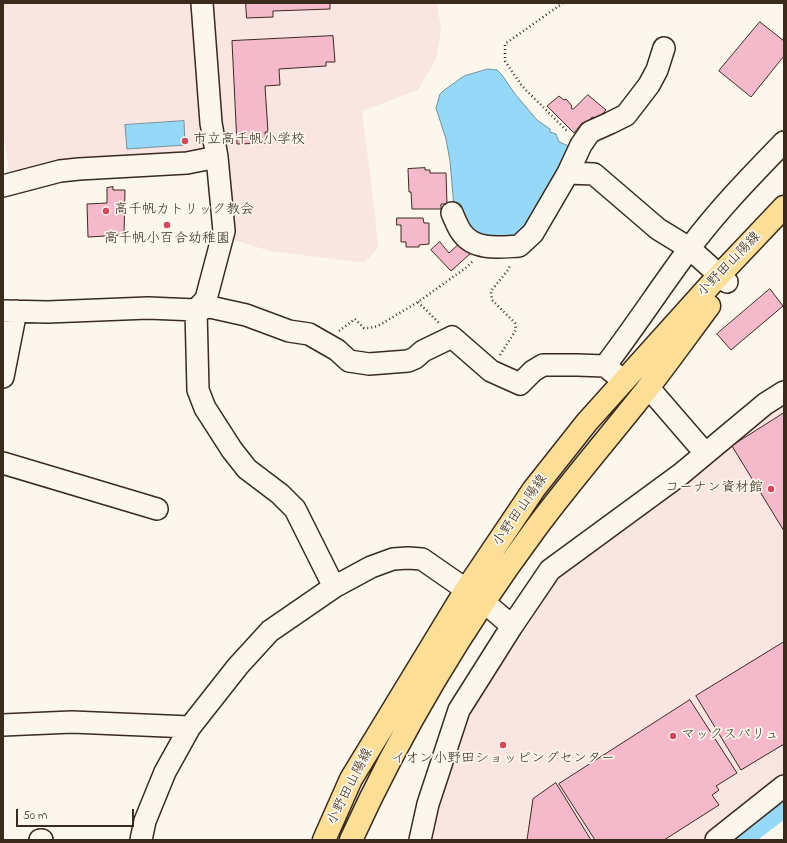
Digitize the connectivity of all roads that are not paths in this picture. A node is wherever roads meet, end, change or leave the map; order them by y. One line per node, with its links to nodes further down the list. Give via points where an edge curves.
1 (202, 3): 5 (street, via 211,123)
2 (664, 48): 4 (street, via 649,85 626,115 590,132)
3 (784, 142): 11 (street, via 732,197)
4 (581, 145): 6 (street); 7 (street)
5 (217, 157): 8 (street, via 187,163 80,168); 13 (street, via 224,231 206,299)
6 (568, 173): 7 (street); 9 (street, via 533,233 519,246 484,247 471,242 462,233)
7 (594, 174): 11 (street, via 658,229)
8 (3, 186)
9 (452, 214)
10 (778, 214): 12 (main road, 小野田山陽線)
11 (689, 248): 12 (street); 15 (street)
12 (723, 279): 17 (main road, 小野田山陽線); 18 (main road, 小野田山陽線)
13 (196, 310): 14 (street, via 148,308); 15 (street, via 210,307 246,315 289,331 309,334 337,350 349,361 369,364 408,362 423,351 452,337 491,371 520,384 533,370 543,365); 23 (street, via 198,390 205,408 247,469 296,509)
14 (10, 311): 16 (street)
15 (605, 366): 17 (street)
16 (3, 377)
17 (624, 381): 24 (main road, 小野田山陽線, via 534,489)
18 (648, 387): 20 (street); 24 (main road, 小野田山陽線, via 536,528)
19 (784, 392): 20 (street, via 765,404)
20 (705, 453): 25 (street, via 681,474 550,570)
21 (3, 463): 22 (street)
22 (157, 509)
23 (334, 587): 24 (street, via 371,567 393,559 408,558 422,559); 27 (street, via 270,631 238,666)
24 (475, 596): 25 (street); 30 (main road, 小野田山陽線, via 352,779); 31 (main road, 小野田山陽線, via 366,806)
25 (512, 626): 32 (street, via 459,710 428,804)
26 (3, 725): 27 (street, via 72,722)
27 (190, 727): 29 (street, via 165,772 145,821)
28 (784, 786): 33 (street)
29 (141, 840)
30 (324, 840)
31 (351, 840)
32 (420, 840)
33 (716, 840)

